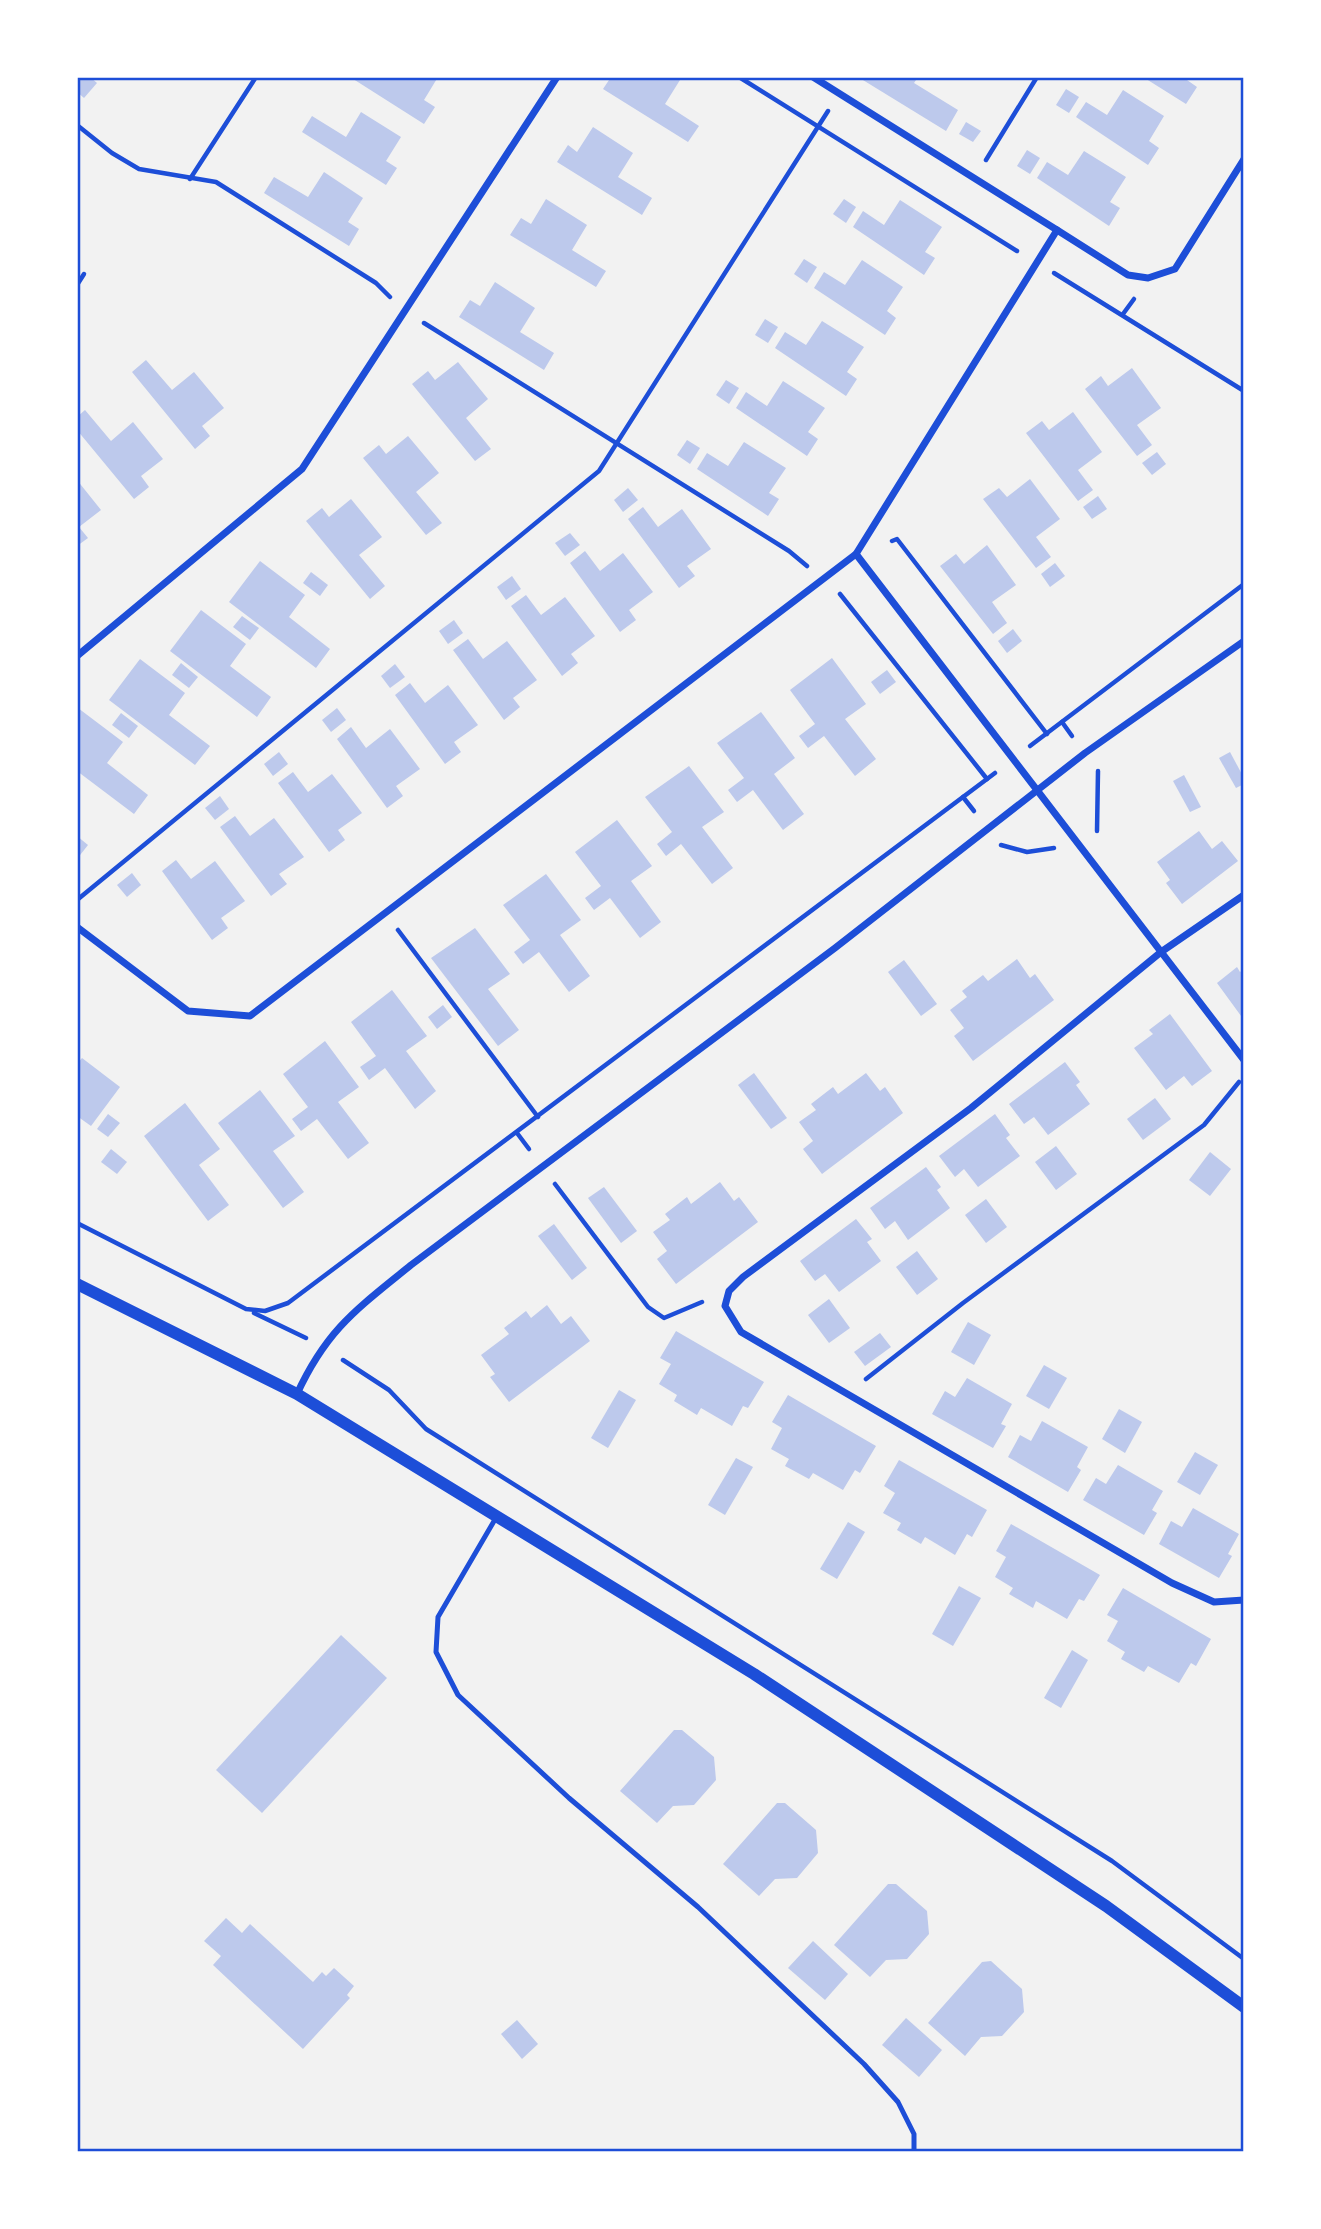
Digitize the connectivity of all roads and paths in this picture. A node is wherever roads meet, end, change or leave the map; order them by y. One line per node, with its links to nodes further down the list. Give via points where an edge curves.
1 (256, 77): 10 (path)
2 (557, 77): 16 (street)
3 (739, 77): 8 (path)
4 (813, 77): 6 (street)
5 (1037, 77): 11 (path)
6 (839, 93): 8 (path); 11 (street)
7 (77, 125): 10 (path, via 139,169)
8 (818, 127): 13 (path); 18 (path)
9 (1244, 159): 12 (street, via 1175,269 1148,278 1128,275)
10 (190, 179): 16 (path, via 216,182 376,283)
11 (975, 179): 12 (street)
12 (1057, 230): 13 (street)
13 (1037, 263): 17 (path); 19 (street)
14 (84, 274): 15 (path)
15 (77, 285)
16 (403, 310): 18 (path); 23 (street, via 302,469)
17 (1244, 391)
18 (617, 443): 20 (path, via 789,551); 32 (path, via 599,471)
19 (856, 554): 20 (street); 24 (path, via 897,539); 26 (street)
20 (824, 579): 27 (path, via 840,593); 33 (street)
21 (1244, 584): 24 (path)
22 (1244, 641): 25 (street)
23 (77, 656)
24 (1047, 734): 26 (path)
25 (1085, 753): 28 (street); 30 (path, via 1098,771 1098,830)
26 (1013, 758): 27 (path); 28 (street)
27 (987, 779): 38 (path)
28 (1037, 790): 29 (street); 30 (street)
29 (987, 827): 30 (path, via 1003,847 1027,852); 39 (street, via 835,948)
30 (1078, 844): 35 (street)
31 (1244, 895): 35 (street)
32 (77, 900)
33 (385, 913): 34 (street, via 250,1016 188,1011); 38 (path)
34 (77, 927)
35 (1161, 953): 36 (street); 42 (street, via 971,1108)
36 (1244, 1060)
37 (1244, 1076): 46 (path, via 1204,1125 963,1303)
38 (538, 1117): 43 (path, via 297,1298 265,1311)
39 (542, 1168): 42 (path, via 648,1307 664,1318); 44 (street, via 343,1320)
40 (77, 1223): 43 (path)
41 (77, 1284): 45 (street)
42 (729, 1291): 46 (street, via 725,1306 741,1332)
43 (246, 1309): 44 (path)
44 (323, 1346): 45 (street); 49 (path, via 389,1390 426,1429 1112,1861)
45 (297, 1394): 47 (street)
46 (847, 1396): 48 (street, via 1172,1583 1214,1601)
47 (497, 1516): 50 (street, via 874,1751 1106,1906); 51 (lane, via 438,1618 436,1651 458,1695 550,1782 698,1907 864,2064 898,2102 914,2134)
48 (1244, 1600)
49 (1244, 1959)
50 (1244, 2007)
51 (914, 2152)

